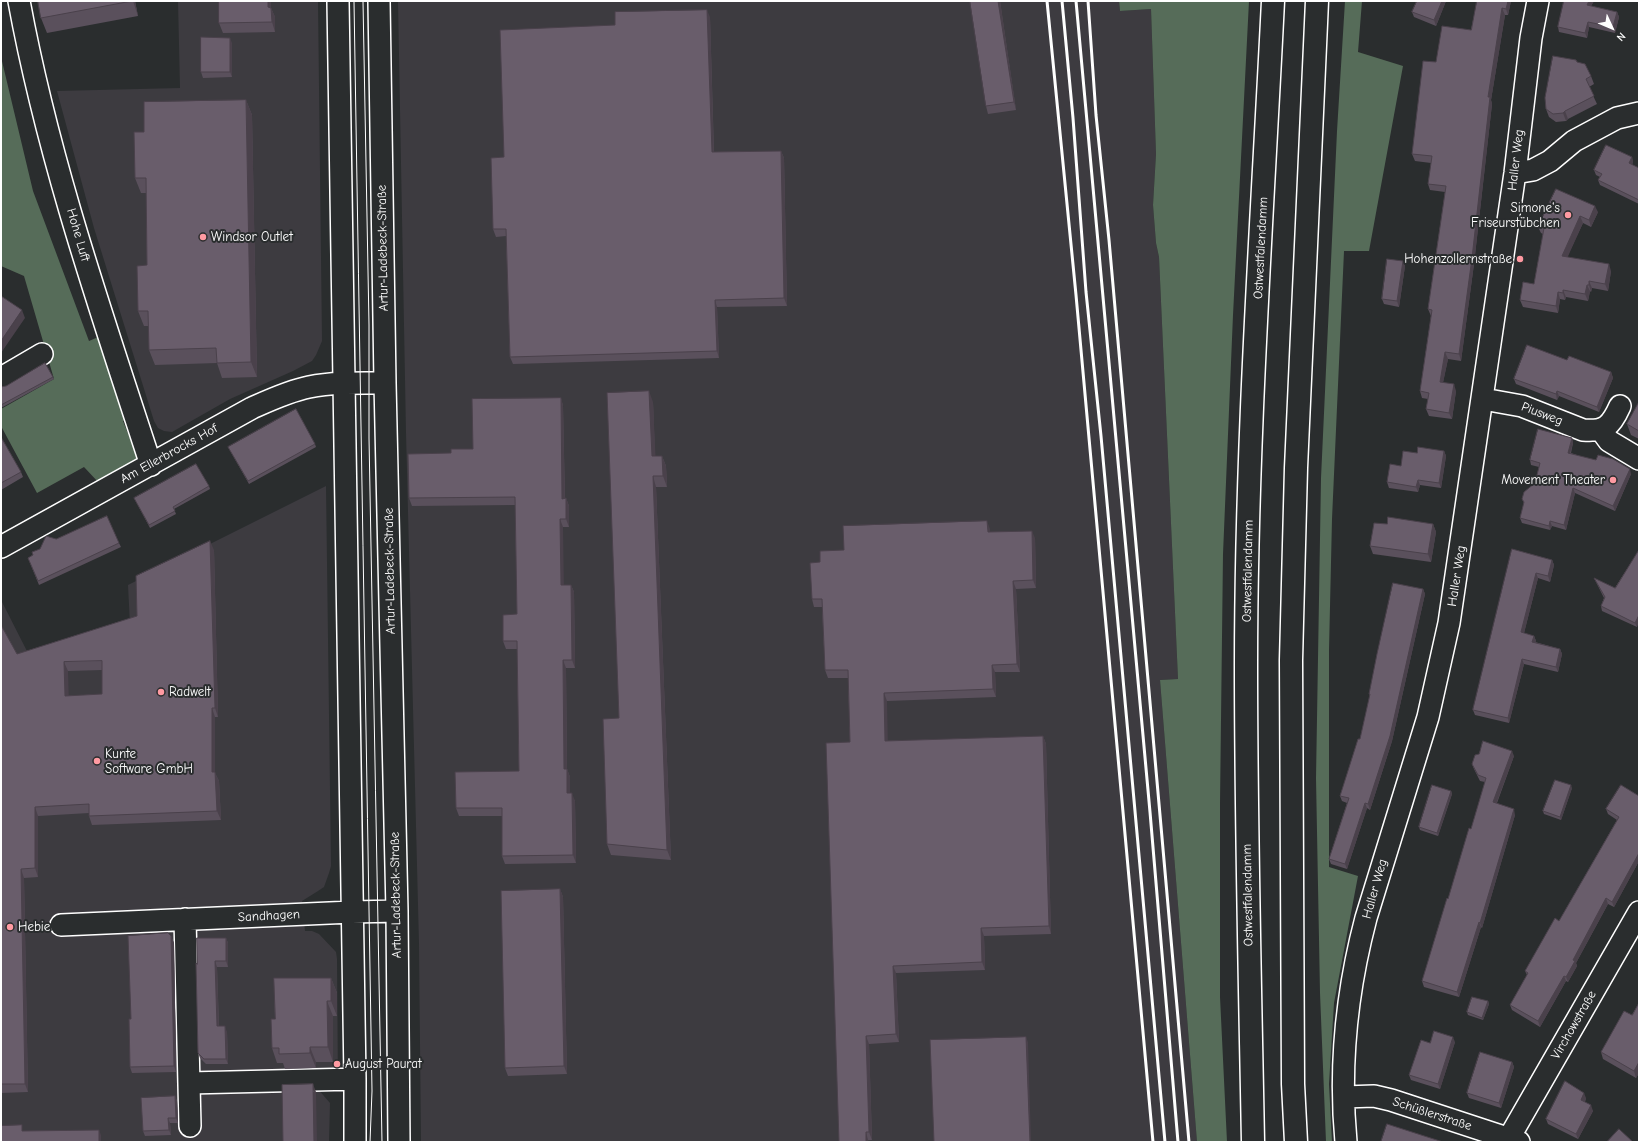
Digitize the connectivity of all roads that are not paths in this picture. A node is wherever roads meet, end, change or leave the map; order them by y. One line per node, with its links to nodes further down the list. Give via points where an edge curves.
1 (19, 1): 17 (street, Hohe Luft, via 56,160 89,274)
2 (338, 1): 11 (street)
3 (379, 1): 12 (street, Artur-Ladebeck-Straße)
4 (1273, 1): 31 (highway, Ostwestfalendamm, via 1250,456 1246,665)
5 (1317, 1): 32 (highway, via 1296,468 1291,660 1293,1076)
6 (1538, 1): 8 (street, Haller Weg, via 1531,38)
7 (1639, 113): 8 (street, via 1610,121 1574,141 1550,161 1533,170)
8 (1515, 173): 13 (street, Haller Weg)
9 (42, 354): 10 (street)
10 (1, 378)
11 (344, 383): 12 (street, Am Ellerbrocks Hof); 17 (street, Am Ellerbrocks Hof, via 309,387 279,396 252,408); 20 (street)
12 (386, 383): 19 (street, Artur-Ladebeck-Straße)
13 (1483, 399): 15 (street, Piusweg, via 1522,406 1583,430); 26 (street, Haller Weg, via 1450,616 1437,680 1359,945 1347,1020)
14 (1620, 406): 15 (street, via 1615,419)
15 (1601, 430): 16 (street, via 1609,441)
16 (1639, 458)
17 (151, 465): 18 (street, Am Ellerbrocks Hof)
18 (1, 547)
19 (397, 911): 20 (street, Sandhagen); 30 (street, Artur-Ladebeck-Straße)
20 (352, 912): 22 (street, Sandhagen); 24 (street)
21 (1639, 912): 28 (street, Virchowstraße)
22 (185, 920): 23 (street, Sandhagen); 25 (street)
23 (61, 925)
24 (355, 1079): 25 (street); 29 (street)
25 (189, 1083): 27 (street)
26 (1344, 1098): 28 (street, Schüßlerstraße, via 1374,1096 1391,1100); 33 (street, Haller Weg)
27 (190, 1126)
28 (1514, 1140)
29 (354, 1142)
30 (399, 1142)
31 (1253, 1142)
32 (1296, 1142)
33 (1346, 1142)

